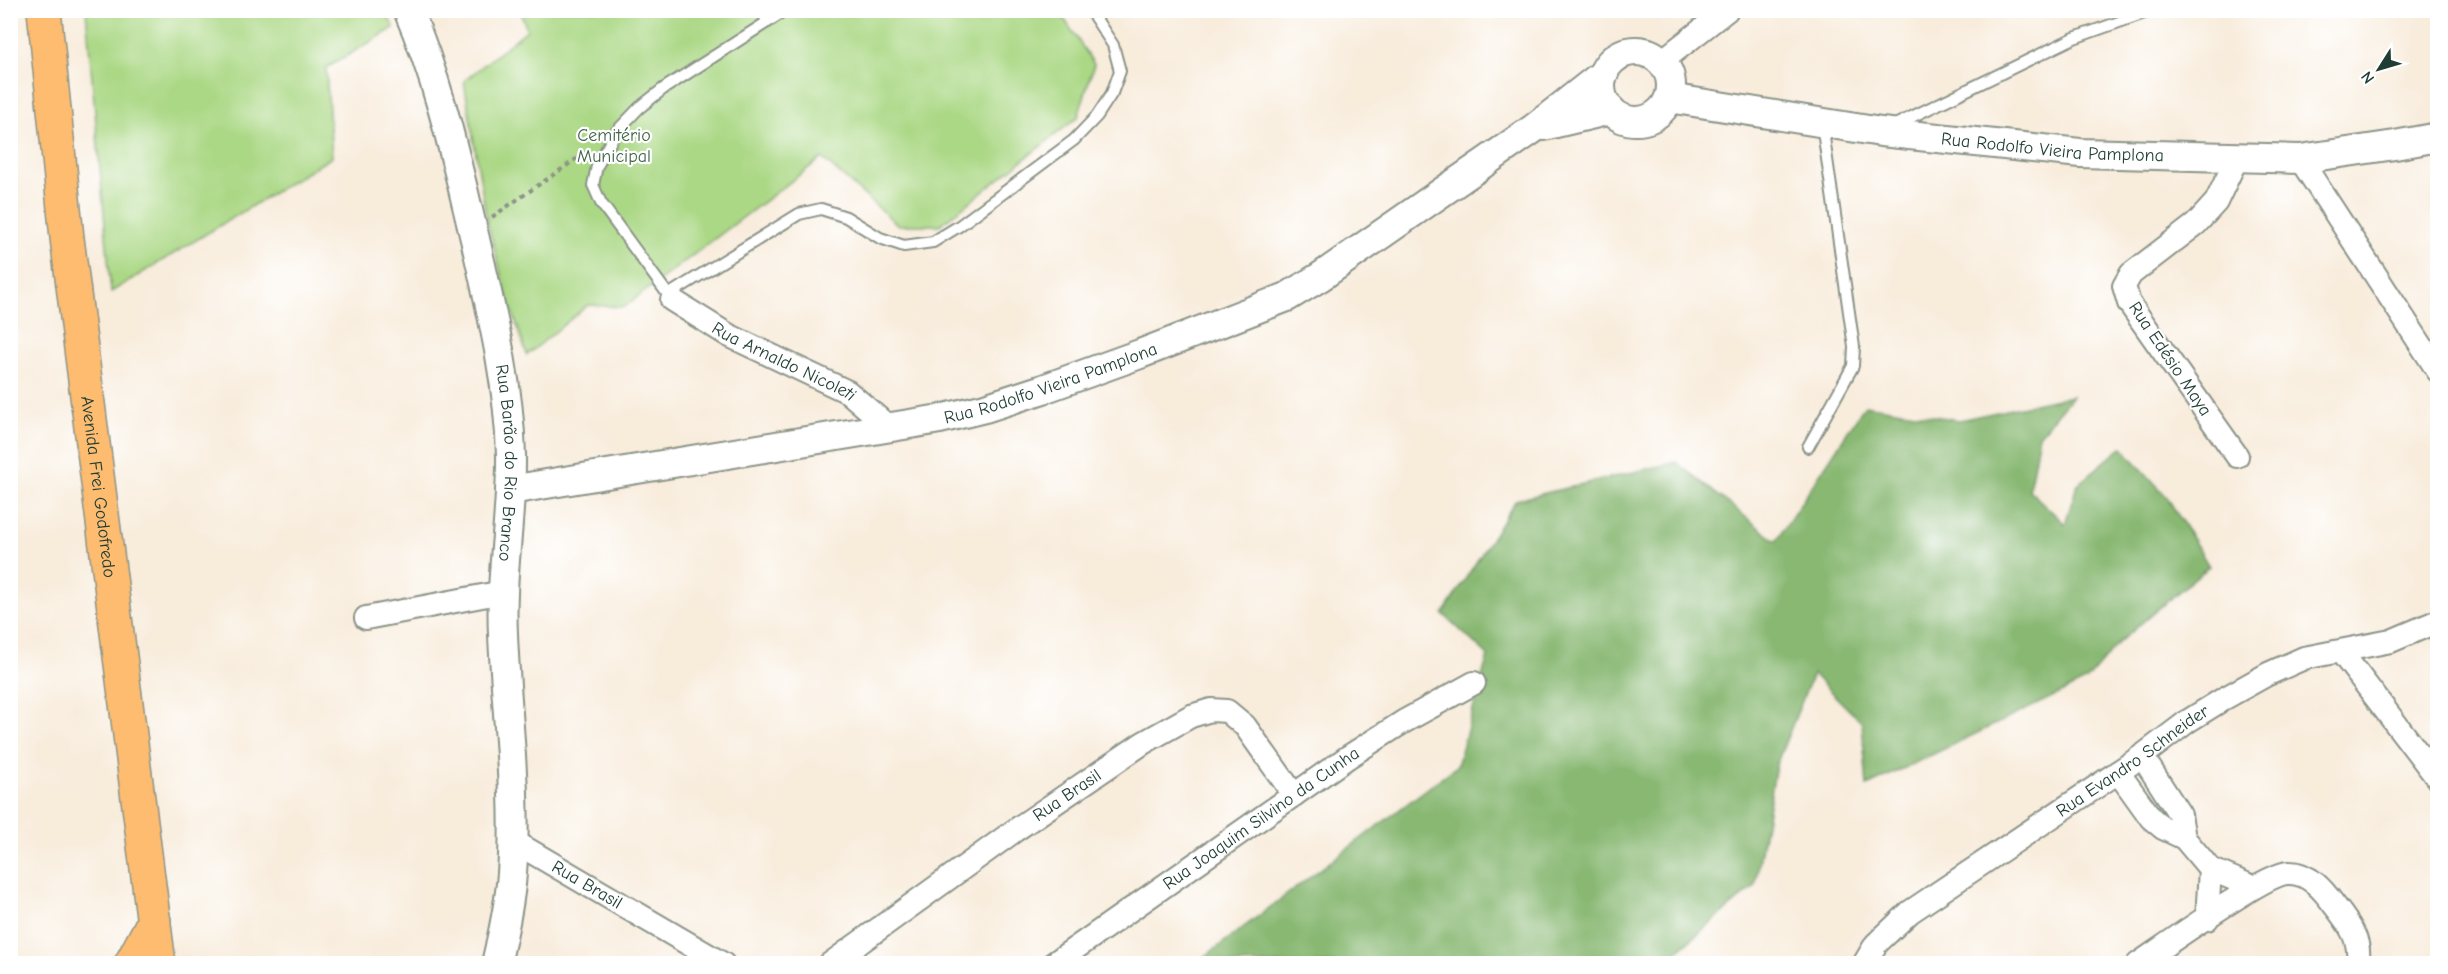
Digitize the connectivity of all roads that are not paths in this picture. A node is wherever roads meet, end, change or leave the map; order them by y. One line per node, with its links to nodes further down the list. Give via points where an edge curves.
1 (44, 10): 39 (main road, Avenida Frei Godofredo, via 64,217)
2 (408, 10): 24 (street, Rua Barão do Rio Branco, via 448,123 504,373)
3 (761, 10): 8 (lane)
4 (786, 10): 8 (lane)
5 (1090, 10): 19 (lane, via 1113,45 1120,71 1112,93 1074,140 959,226 933,242 904,246 821,209 799,214)
6 (1726, 10): 9 (street)
7 (2153, 10): 15 (lane, via 2074,38)
8 (768, 22): 19 (lane, via 639,108 616,132 597,166 593,185 601,203)
9 (1662, 62): 10 (street, via 1644,51 1634,51 1616,57); 11 (street, via 1671,79)
10 (1604, 73): 12 (street, via 1602,92); 14 (street, Rua Rodolfo Vieira Pamplona)
11 (1669, 98): 12 (street, via 1648,119 1628,120); 13 (street, Rua Rodolfo Vieira Pamplona)
12 (1611, 110): 14 (street, Rua Rodolfo Vieira Pamplona)
13 (1822, 124): 15 (street, Rua Rodolfo Vieira Pamplona); 22 (lane, via 1854,347 1853,366)
14 (1533, 129): 21 (street, Rua Rodolfo Vieira Pamplona, via 1287,297 1043,389 985,408)
15 (1881, 132): 17 (street, Rua Rodolfo Vieira Pamplona, via 2080,153)
16 (2438, 137): 18 (street, Rua Rodolfo Vieira Pamplona)
17 (2237, 158): 18 (street, Rua Rodolfo Vieira Pamplona); 23 (street, Rua Edésio Maya, via 2216,202 2196,224 2131,274 2124,286 2129,303)
18 (2300, 159): 20 (street)
19 (670, 298): 21 (street, Rua Arnaldo Nicoleti, via 728,335 848,392)
20 (2438, 371)
21 (890, 428): 24 (street, Rua Rodolfo Vieira Pamplona)
22 (1808, 447)
23 (2237, 456)
24 (510, 490): 25 (street, Rua Barão do Rio Branco)
25 (503, 592): 26 (street); 35 (street, Rua Barão do Rio Branco)
26 (366, 618)
27 (2438, 621): 28 (street, Rua Evandro Schneider, via 2391,641)
28 (2341, 652): 30 (street, Rua Evandro Schneider, via 2304,658 2268,674 2188,721); 32 (street)
29 (1474, 683): 33 (street, Rua Joaquim Silvino da Cunha, via 1403,722)
30 (2142, 756): 31 (street, Rua Evandro Schneider); 34 (street, via 2180,815)
31 (2118, 772): 34 (street, via 2151,818); 47 (street, Rua Evandro Schneider, via 1910,912 1876,944)
32 (2438, 779)
33 (1294, 795): 45 (street, Rua Brasil, via 1245,726 1227,711 1211,710 1191,716 1143,743 1014,831); 46 (street, Rua Joaquim Silvino da Cunha)
34 (2184, 838): 36 (street)
35 (513, 841): 43 (street, Rua Barão do Rio Branco, via 512,873); 44 (street, Rua Brasil)
36 (2210, 869): 37 (street); 38 (street)
37 (2253, 887): 38 (street); 49 (street, via 2286,872 2303,875 2323,890 2351,927 2358,943)
38 (2207, 919): 48 (street)
39 (154, 921): 40 (main road); 41 (main road); 42 (main road, Avenida Frei Godofredo)
40 (131, 963)
41 (144, 963)
42 (159, 963)
43 (496, 963)
44 (723, 963)
45 (830, 963)
46 (1053, 963)
47 (1864, 963)
48 (2138, 963)
49 (2358, 963)

